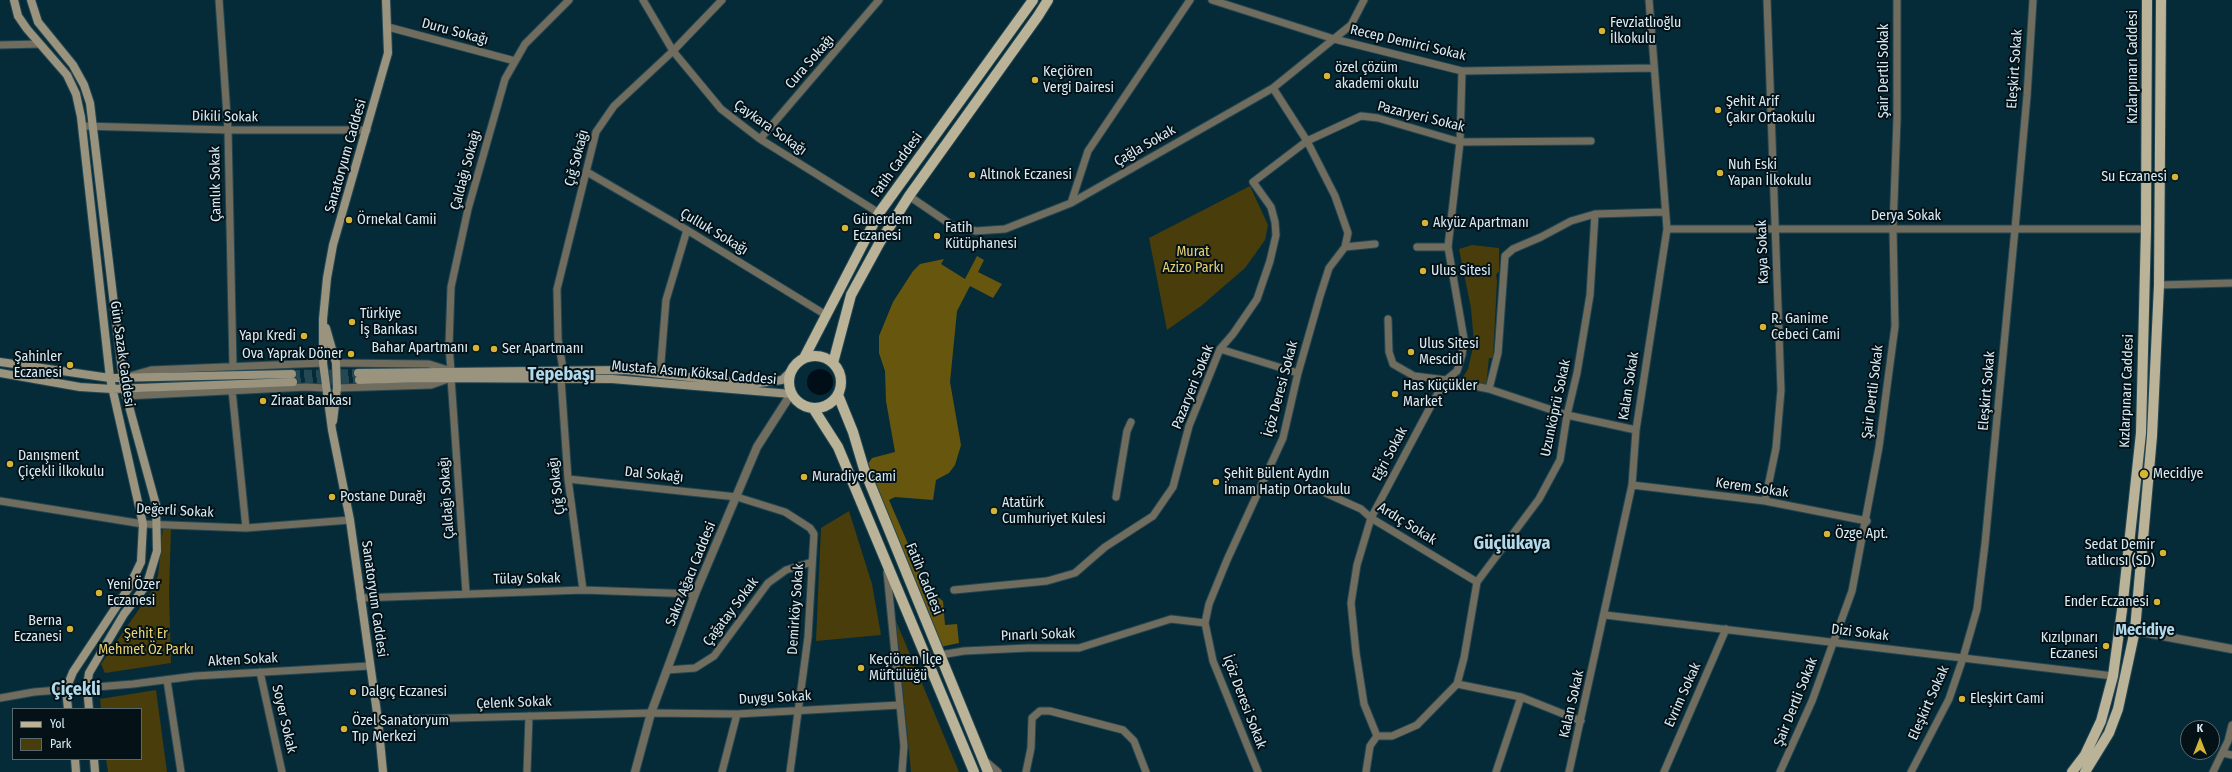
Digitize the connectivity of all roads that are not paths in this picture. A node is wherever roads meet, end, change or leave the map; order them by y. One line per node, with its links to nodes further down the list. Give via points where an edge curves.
1 (14, 0): 22 (main road, Gün Sazak Caddesi, via 18,16)
2 (31, 0): 30 (main road, Gün Sazak Caddesi, via 38,22 73,65 84,85 90,103)
3 (219, 0): 31 (street, Çamlık Sokak)
4 (386, 0): 20 (main road, Sanatoryum Caddesi)
5 (569, 0): 25 (street, Çaldağı Sokağı, via 525,44)
6 (643, 0): 24 (street, Çaykara Sokağı)
7 (722, 0): 24 (street, Çığ Sokağı)
8 (879, 0): 33 (street, Cura Sokağı)
9 (1033, 0): 41 (main road, Fatih Caddesi)
10 (1048, 0): 38 (main road, Fatih Caddesi)
11 (1190, 0): 39 (street, via 1088,151)
12 (1212, 0): 21 (street, Recep Demirci Sokak)
13 (1364, 0): 21 (street, Çağla Sokak, via 1351,25)
14 (1649, 0): 26 (street, Kalan Sokak)
15 (1766, 0): 44 (street, Kaya Sokak)
16 (1897, 0): 45 (street, Şair Dertli Sokak, via 1897,120)
17 (2033, 0): 46 (street, Eleşkirt Sokak)
18 (2147, 0): 47 (main road, Kızlarpınarı Caddesi)
19 (2161, 0): 54 (main road, Kızlarpınarı Caddesi)
20 (388, 28): 25 (street, Duru Sokağı); 32 (main road, Sanatoryum Caddesi, via 388,53)
21 (1334, 39): 27 (street, Recep Demirci Sokak); 28 (street, Çağla Sokak)
22 (40, 44): 23 (street); 29 (main road, Gün Sazak Caddesi, via 70,81 76,94)
23 (0, 45)
24 (672, 51): 33 (street, Çaykara Sokağı, via 721,109); 37 (street, Çığ Sokağı, via 614,106 596,132)
25 (515, 61): 69 (street, Çaldağı Sokağı, via 504,78 468,209 453,279 449,346)
26 (1653, 68): 27 (street, Recep Demirci Sokak); 40 (street, Kalan Sokak)
27 (1462, 71): 36 (street, Eğri Sokak)
28 (1273, 88): 34 (street); 39 (street, Çağla Sokak)
29 (82, 126): 30 (street, Dikili Sokak); 72 (main road, Gün Sazak Caddesi)
30 (92, 126): 31 (street, Dikili Sokak); 73 (main road, Gün Sazak Caddesi)
31 (228, 130): 32 (street, Dikili Sokak); 64 (street, Çamlık Sokak)
32 (367, 130): 56 (main road, Sanatoryum Caddesi, via 333,245)
33 (760, 139): 41 (street, Çaykara Sokağı)
34 (1307, 141): 36 (street, Pazaryeri Sokak, via 1361,116 1378,118); 50 (street, via 1335,196 1348,233); 58 (street, Pazaryeri Sokak, via 1252,182 1270,208 1276,235 1270,261 1256,299)
35 (1591, 141): 36 (street, Pazaryeri Sokak)
36 (1460, 142): 52 (street, Eğri Sokak)
37 (587, 172): 48 (street, Çulluk Sokağı); 65 (street, Çığ Sokağı, via 557,289 558,339)
38 (909, 196): 39 (street, Çağla Sokak, via 953,226 976,231 1005,228); 61 (main road, Fatih Caddesi, via 851,295)
39 (1071, 203)
40 (1664, 212): 42 (street); 43 (street, Kalan Sokak)
41 (879, 213): 55 (main road, Fatih Caddesi)
42 (1595, 214): 79 (street, via 1571,221 1505,256 1498,353); 85 (street, Uzunköprü Sokak, via 1590,295)
43 (1667, 228): 44 (street, Derya Sokak); 88 (street, Kalan Sokak)
44 (1775, 228): 45 (street, Derya Sokak); 95 (street, Kaya Sokak, via 1781,390 1776,448)
45 (1893, 228): 46 (street, Derya Sokak); 98 (street, Şair Dertli Sokak, via 1895,326)
46 (2015, 228): 47 (street, Derya Sokak); 118 (street, Eleşkirt Sokak, via 1985,544 1977,609)
47 (2146, 228): 112 (main road, Kızlarpınarı Caddesi, via 2141,433)
48 (687, 230): 55 (street, Çulluk Sokağı); 70 (street, via 666,300)
49 (1375, 244): 50 (street)
50 (1345, 247): 68 (street, İçöz Deresi Sokak, via 1329,268)
51 (1417, 247): 52 (street)
52 (1448, 247): 75 (street, Eğri Sokak, via 1464,339 1457,371)
53 (2232, 283): 54 (street)
54 (2158, 285): 114 (main road, Kızlarpınarı Caddesi, via 2152,436)
55 (826, 315): 59 (main road, Fatih Caddesi)
56 (323, 319): 62 (main road, Sanatoryum Caddesi); 63 (main road, Sanatoryum Caddesi)
57 (1388, 319): 75 (street, via 1389,352 1393,364 1414,376)
58 (1220, 349): 68 (street); 106 (street, Pazaryeri Sokak, via 1189,426 1173,487 1153,516 1105,547 1075,573 1047,580)
59 (804, 358): 61 (main road, via 819,356); 66 (main road)
60 (0, 362): 72 (main road)
61 (833, 362): 83 (main road, via 841,378)
62 (323, 363): 64 (street); 76 (main road, Sanatoryum Caddesi)
63 (336, 363): 69 (street, Mustafa Asım Köksal Caddesi, via 429,364); 77 (main road, Sanatoryum Caddesi)
64 (233, 367): 73 (street, via 151,370)
65 (563, 370): 69 (main road, Mustafa Asım Köksal Caddesi); 70 (main road, Mustafa Asım Köksal Caddesi, via 625,370)
66 (791, 371): 70 (main road, Mustafa Asım Köksal Caddesi, via 782,380 752,384); 82 (main road, via 788,383)
67 (0, 373): 78 (main road, via 80,387)
68 (1298, 373): 111 (street, İçöz Deresi Sokak, via 1283,438 1224,567 1209,604)
69 (451, 374): 71 (main road, Mustafa Asım Köksal Caddesi); 74 (main road, Mustafa Asım Köksal Caddesi); 77 (street, Mustafa Asım Köksal Caddesi, via 430,386); 107 (street, Çaldağı Sokağı)
70 (660, 374)
71 (358, 376)
72 (110, 378): 73 (main road); 78 (main road, Gün Sazak Caddesi)
73 (122, 378): 81 (main road, Gün Sazak Caddesi); 81 (main road, via 293,378)
74 (561, 379): 82 (main road, Mustafa Asım Köksal Caddesi, via 612,379); 89 (street, Çığ Sokağı)
75 (1446, 380): 79 (street); 96 (street, Eğri Sokak)
76 (326, 388): 80 (street); 87 (main road, Sanatoryum Caddesi)
77 (337, 388): 87 (main road, Sanatoryum Caddesi)
78 (112, 389): 81 (main road); 99 (main road, Gün Sazak Caddesi)
79 (1489, 389): 85 (street)
80 (232, 390): 81 (street); 101 (street)
81 (125, 392): 100 (main road, Gün Sazak Caddesi, via 156,505)
82 (792, 394): 84 (main road, via 797,401); 92 (street, Sakız Ağacı Caddesi, via 757,446)
83 (838, 395): 84 (main road, via 827,405); 117 (main road, Fatih Caddesi, via 864,469)
84 (814, 408): 103 (main road, Fatih Caddesi, via 838,447)
85 (1567, 415): 88 (street); 104 (street, Uzunköprü Sokak, via 1560,460 1539,499)
86 (1131, 422): 93 (street, via 1127,431)
87 (332, 430): 97 (main road, Sanatoryum Caddesi)
88 (1636, 430): 90 (street, Kalan Sokak)
89 (568, 479): 92 (street, Dal Sokağı); 105 (street, Çığ Sokağı)
90 (1632, 485): 95 (street, Kerem Sokak); 110 (street, Kalan Sokak)
91 (1321, 491): 96 (street, Ardıç Sokak, via 1361,509)
92 (737, 497): 102 (street, Demirköy Sokak, via 785,512 810,528 814,534); 108 (street, Sakız Ağacı Caddesi)
93 (1116, 497)
94 (0, 501): 99 (street, Değerli Sokak)
95 (1765, 501): 98 (street, Kerem Sokak)
96 (1371, 518): 104 (street, Ardıç Sokak); 139 (street, Eğri Sokak, via 1357,565 1351,603 1364,704)
97 (350, 520): 101 (street, Değerli Sokak); 109 (main road, Sanatoryum Caddesi)
98 (1867, 521): 115 (street, Şair Dertli Sokak, via 1852,591)
99 (143, 524): 100 (street, Değerli Sokak); 126 (main road, Gün Sazak Caddesi, via 144,545 138,569 128,589 73,672)
100 (156, 525): 101 (street, Değerli Sokak); 125 (main road, Gün Sazak Caddesi, via 157,551 147,584 124,614 89,673)
101 (246, 528)
102 (812, 562): 120 (street, Çağatay Sokak, via 786,570 768,583 714,656 695,668); 132 (street, Demirköy Sokak, via 808,637)
103 (887, 564): 129 (street); 155 (main road, Fatih Caddesi)
104 (1477, 582): 124 (street, Uzunköprü Sokak)
105 (583, 590): 107 (street, Tülay Sokak); 108 (street, Tülay Sokak)
106 (954, 590)
107 (466, 593): 109 (street, Tülay Sokak)
108 (695, 594): 120 (street, Sakız Ağacı Caddesi)
109 (360, 598): 119 (main road, Sanatoryum Caddesi)
110 (1605, 615): 113 (street, Dizi Sokak); 137 (street, Kalan Sokak)
111 (1205, 623): 117 (street, Pınarlı Sokak, via 1171,619 1079,648 1028,648); 160 (street, İçöz Deresi Sokak, via 1213,661)
112 (2120, 628): 114 (street); 122 (main road, Kızlarpınarı Caddesi)
113 (1726, 629): 115 (street, Dizi Sokak); 164 (street, Evrim Sokak)
114 (2135, 630): 116 (street); 168 (main road, Kızlarpınarı Caddesi, via 2118,710 2109,733)
115 (1833, 643): 118 (street, Dizi Sokak); 165 (street, Şair Dertli Sokak, via 1812,701)
116 (2232, 649)
117 (940, 655): 142 (main road, Fatih Caddesi)
118 (1964, 658): 122 (street, Dizi Sokak); 166 (street, Eleşkirt Sokak, via 1949,699)
119 (369, 666): 121 (street, Akten Sokak); 136 (main road, Sanatoryum Caddesi)
120 (667, 670): 133 (street, Sakız Ağacı Caddesi)
121 (260, 672): 123 (street, Akten Sokak); 148 (street, Soyer Sokak)
122 (2113, 676): 167 (main road, Kızlarpınarı Caddesi, via 2101,721 2085,755)
123 (167, 680): 125 (street, Akten Sokak); 147 (street)
124 (1457, 684): 127 (street); 139 (street, Uzunköprü Sokak, via 1417,725 1392,736)
125 (87, 686): 126 (street, Akten Sokak); 131 (main road, Gün Sazak Caddesi)
126 (66, 689): 128 (street, Akten Sokak); 130 (main road, Gün Sazak Caddesi)
127 (1521, 697): 137 (street); 162 (street)
128 (0, 698)
129 (900, 705): 132 (street, Duygu Sokak); 154 (street, via 904,746)
130 (68, 708)
131 (89, 708)
132 (799, 710): 134 (street, Duygu Sokak); 153 (street, Demirköy Sokak)
133 (651, 713): 134 (street, Duygu Sokak); 135 (street, Çelenk Sokak); 151 (street, Sakız Ağacı Caddesi)
134 (737, 714): 152 (street)
135 (529, 716): 136 (street, Çelenk Sokak); 150 (street)
136 (378, 720): 149 (main road, Sanatoryum Caddesi)
137 (1581, 721): 163 (street, Kalan Sokak)
138 (2232, 725): 140 (street)
139 (1377, 736): 161 (street, via 1370,746)
140 (2223, 753): 141 (street); 169 (street)
141 (2232, 755)
142 (983, 758): 156 (main road, Fatih Caddesi); 157 (street)
143 (75, 760): 145 (main road)
144 (94, 760): 146 (main road)
145 (76, 772)
146 (95, 772)
147 (181, 772)
148 (282, 772)
149 (383, 772)
150 (527, 772)
151 (635, 772)
152 (722, 772)
153 (790, 772)
154 (902, 772)
155 (974, 772)
156 (988, 772)
157 (998, 772)
158 (1026, 772): 159 (street, via 1031,748 1032,718 1040,711 1123,730 1134,741)
159 (1146, 772)
160 (1258, 772)
161 (1366, 772)
162 (1496, 772)
163 (1570, 772)
164 (1664, 772)
165 (1780, 772)
166 (1911, 772)
167 (2072, 772)
168 (2085, 772)
169 (2212, 772)

